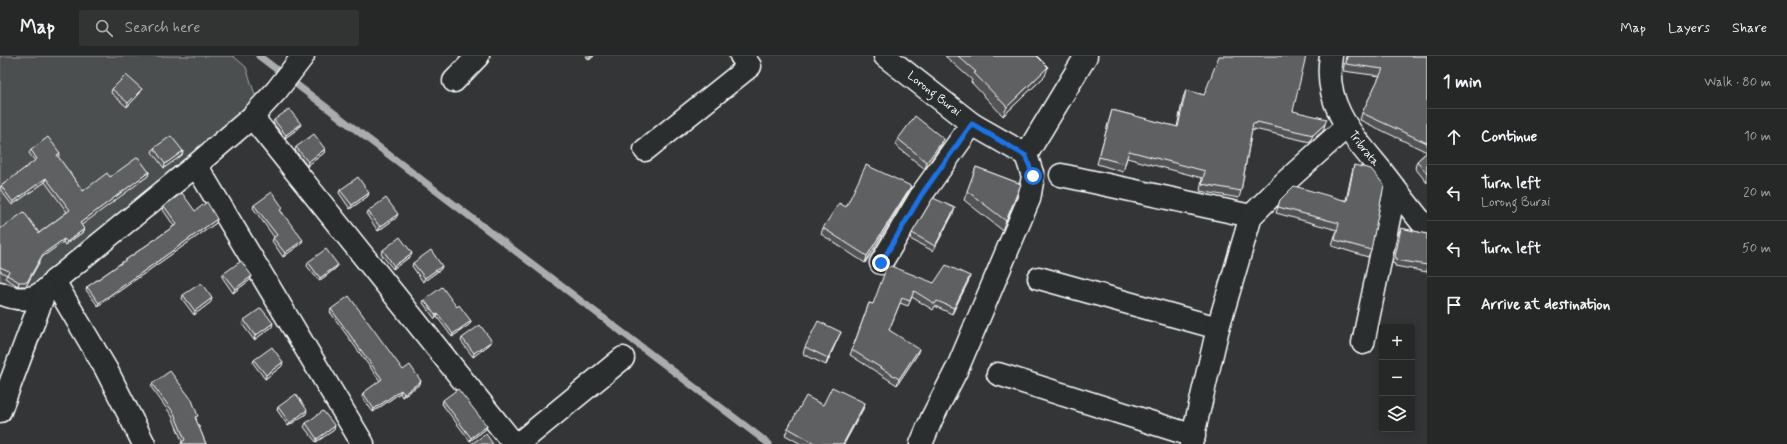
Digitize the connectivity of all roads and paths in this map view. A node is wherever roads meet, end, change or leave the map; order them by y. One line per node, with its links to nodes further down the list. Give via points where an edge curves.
1 (478, 56): 7 (street)
2 (741, 56): 11 (street, via 750,66)
3 (885, 56): 9 (street, Lorong Burai)
4 (1086, 56): 12 (street)
5 (1331, 56): 10 (street, Tribrata, via 1330,84)
6 (299, 61): 8 (street)
7 (454, 81)
8 (252, 117): 13 (street); 30 (street)
9 (972, 124): 12 (street, Lorong Burai); 18 (street, via 922,194)
10 (1346, 127): 15 (street, Tribrata); 16 (street)
11 (645, 150)
12 (1026, 156): 32 (street, via 1033,176 1029,199 961,360)
13 (196, 165): 20 (street); 29 (street)
14 (1061, 175): 16 (street)
15 (1395, 189): 17 (street, Tribrata); 23 (street)
16 (1251, 216): 22 (street)
17 (1427, 229)
18 (881, 263)
19 (1039, 278): 22 (street)
20 (50, 286): 21 (street, via 32,298 21,299); 26 (street); 28 (street, via 106,369)
21 (0, 293)
22 (1218, 328): 27 (street)
23 (1363, 343)
24 (623, 358): 31 (street)
25 (998, 374): 27 (street)
26 (0, 411)
27 (1193, 440)
28 (144, 444)
29 (363, 444)
30 (514, 444)
31 (518, 444)
32 (921, 444)

